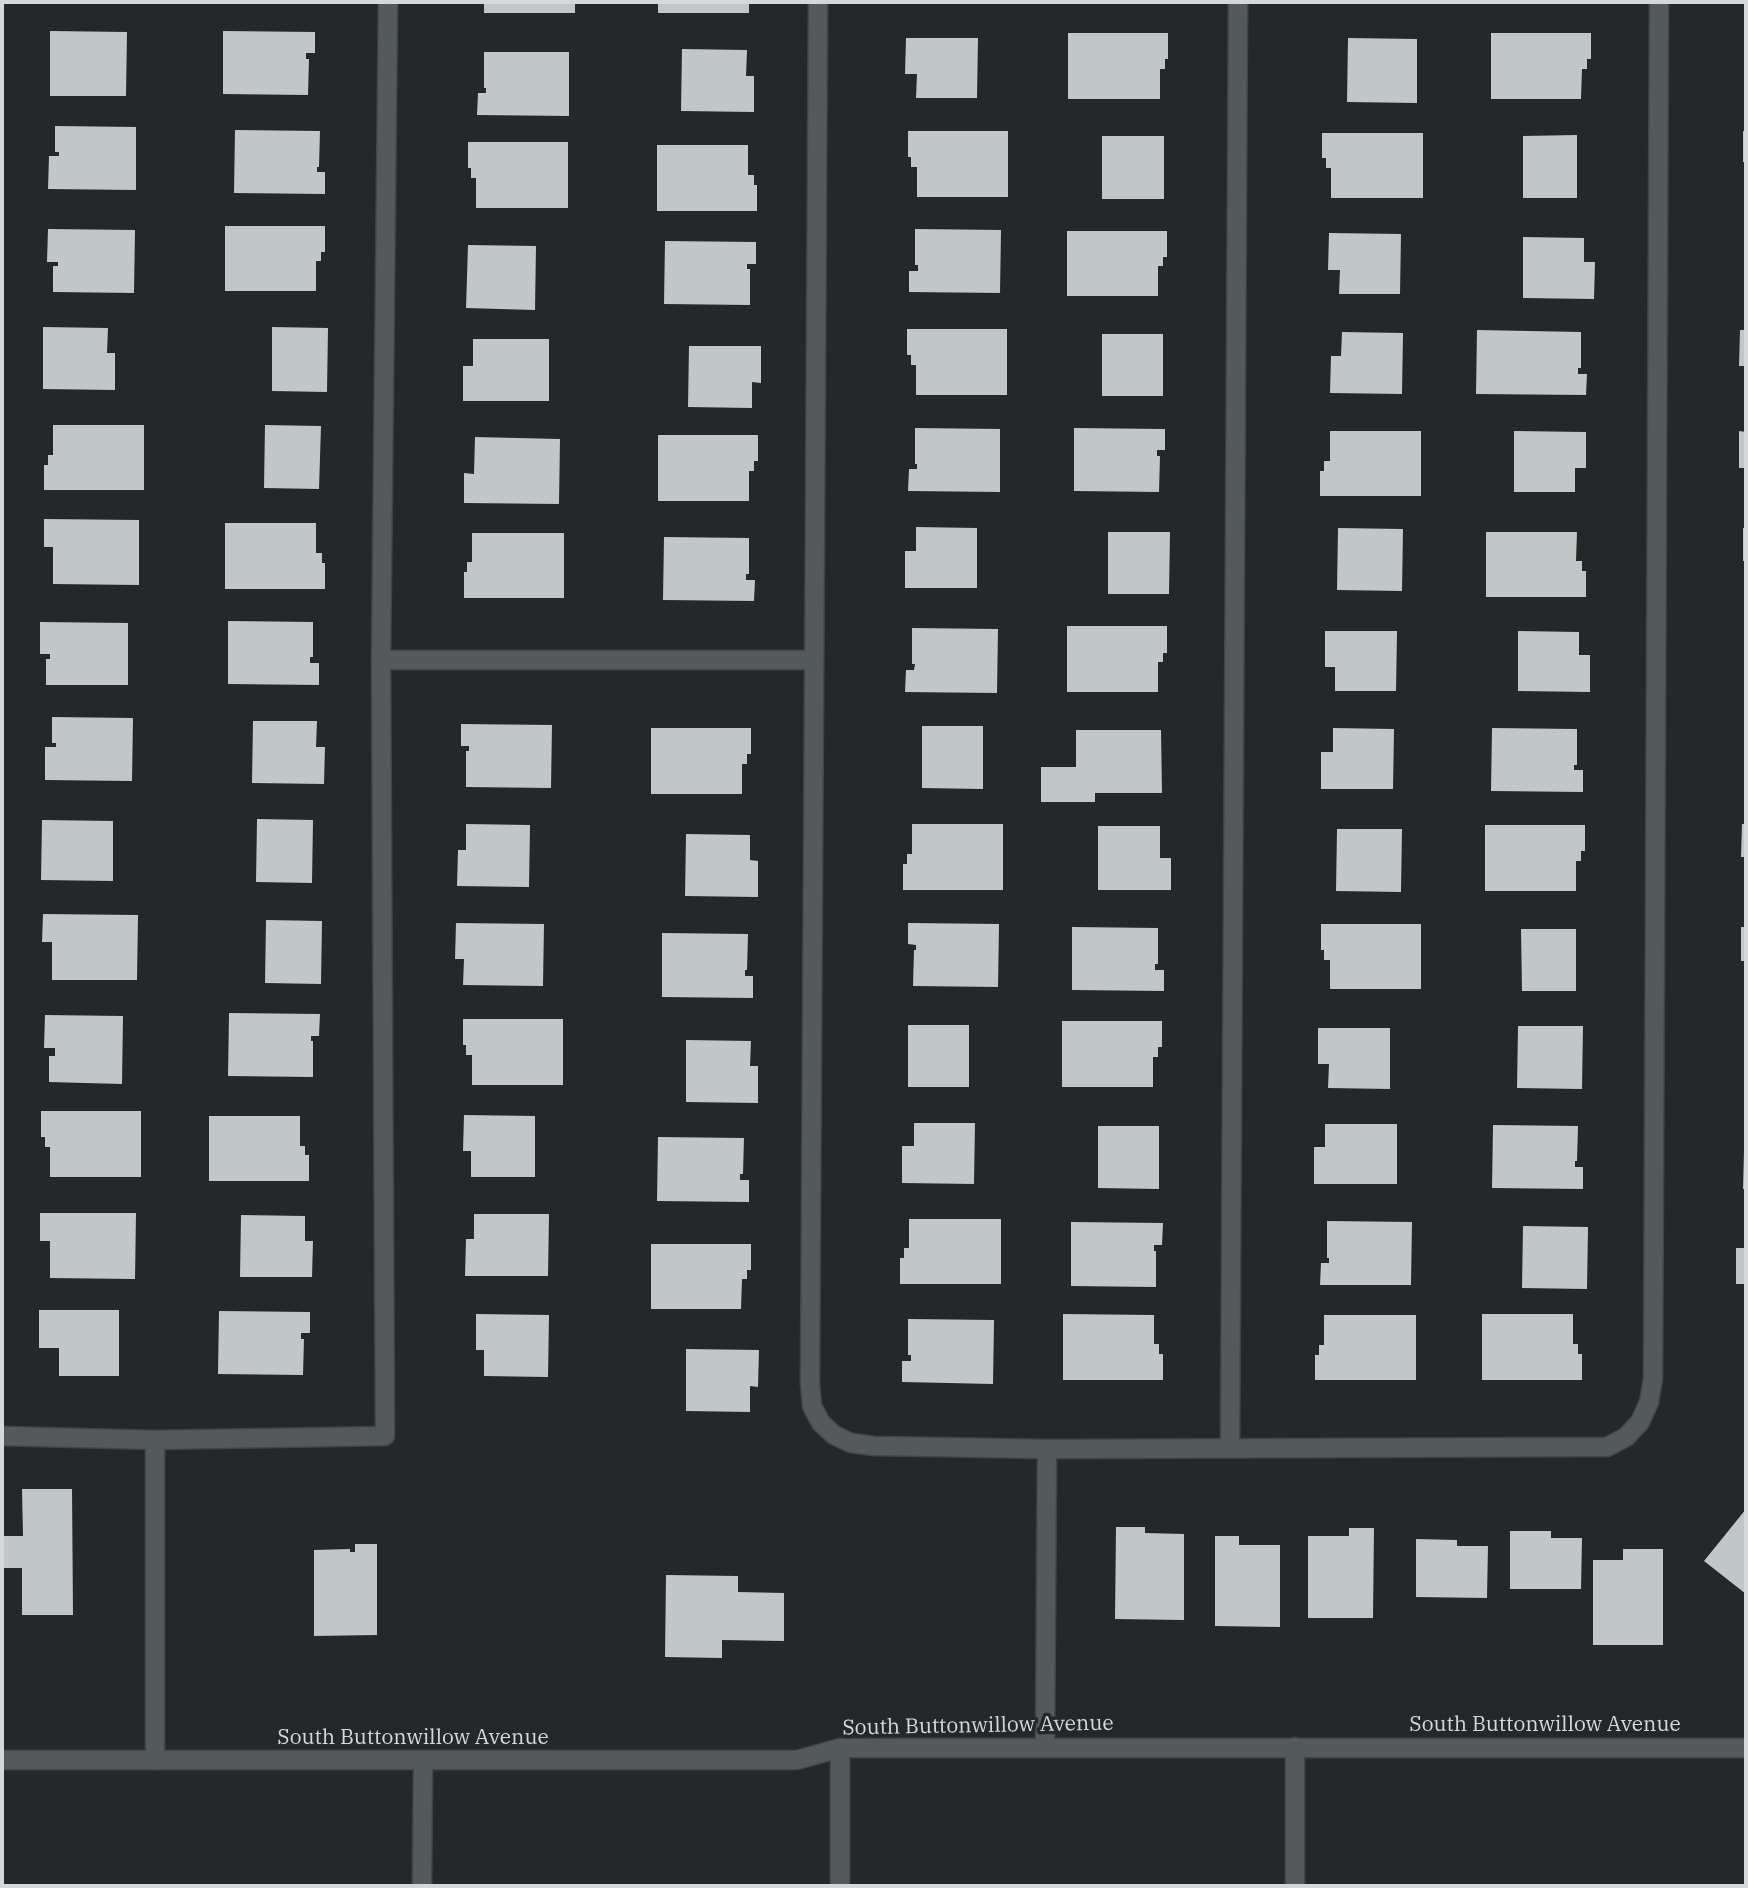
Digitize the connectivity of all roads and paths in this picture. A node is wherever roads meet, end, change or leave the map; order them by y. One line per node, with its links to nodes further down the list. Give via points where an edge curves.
1 (388, 2): 5 (street)
2 (818, 2): 6 (street)
3 (1238, 2): 9 (street)
4 (1659, 2): 9 (street, via 1653,1380 1649,1402 1633,1430 1607,1447)
5 (381, 660): 6 (street); 8 (street, via 385,1436)
6 (814, 660): 10 (street, via 812,1406 821,1423 851,1444)
7 (2, 1436): 8 (street)
8 (155, 1440): 16 (street)
9 (1230, 1447): 10 (street)
10 (1047, 1449): 11 (street)
11 (1045, 1747): 12 (street, South Buttonwillow Avenue); 13 (street, South Buttonwillow Avenue)
12 (1296, 1747): 14 (street, South Buttonwillow Avenue); 20 (street)
13 (840, 1748): 17 (street, South Buttonwillow Avenue, via 797,1760); 19 (street)
14 (1746, 1748)
15 (2, 1760): 16 (street, South Buttonwillow Avenue)
16 (155, 1760): 17 (street, South Buttonwillow Avenue)
17 (423, 1761): 18 (street)
18 (422, 1886)
19 (841, 1886)
20 (1295, 1886)

